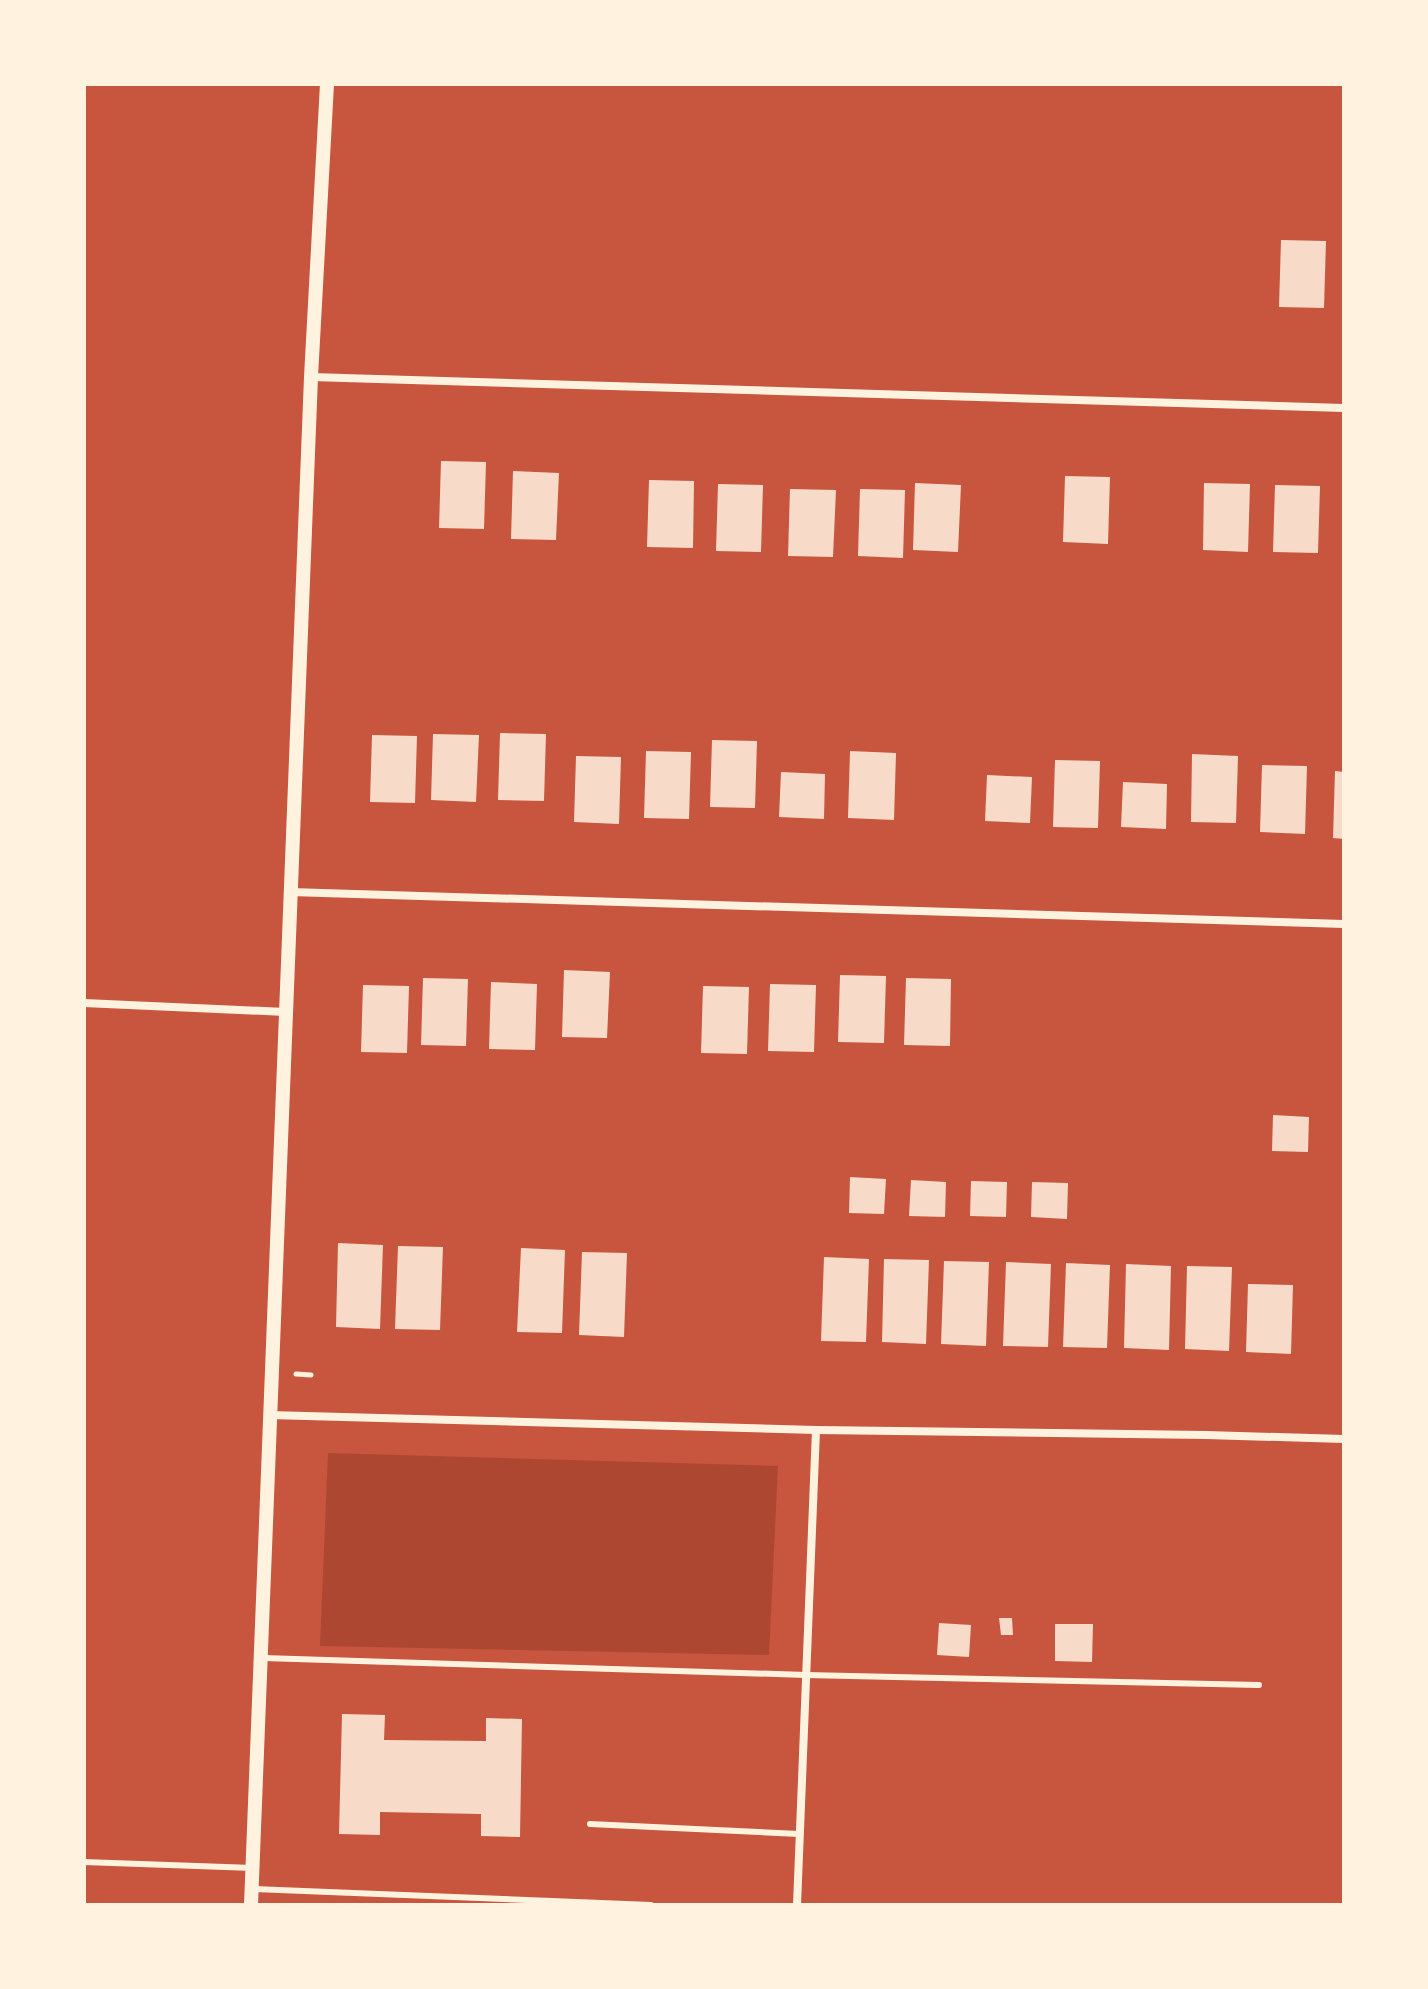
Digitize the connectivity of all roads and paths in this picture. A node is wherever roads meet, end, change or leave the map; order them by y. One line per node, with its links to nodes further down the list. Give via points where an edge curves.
1 (327, 84): 2 (street)
2 (311, 377): 3 (street); 4 (street)
3 (1344, 408)
4 (290, 892): 5 (street); 7 (street)
5 (1344, 924)
6 (84, 1003): 7 (street)
7 (285, 1012): 8 (street)
8 (269, 1415): 9 (street); 11 (street)
9 (816, 1430): 10 (street); 12 (street)
10 (1344, 1439)
11 (260, 1658): 12 (lane); 17 (street)
12 (806, 1675): 13 (lane); 15 (street)
13 (1259, 1685)
14 (590, 1824): 15 (lane)
15 (799, 1834): 21 (street)
16 (84, 1862): 17 (lane)
17 (253, 1868): 18 (street)
18 (251, 1889): 19 (street); 20 (lane)
19 (251, 1905)
20 (651, 1905)
21 (797, 1905)

